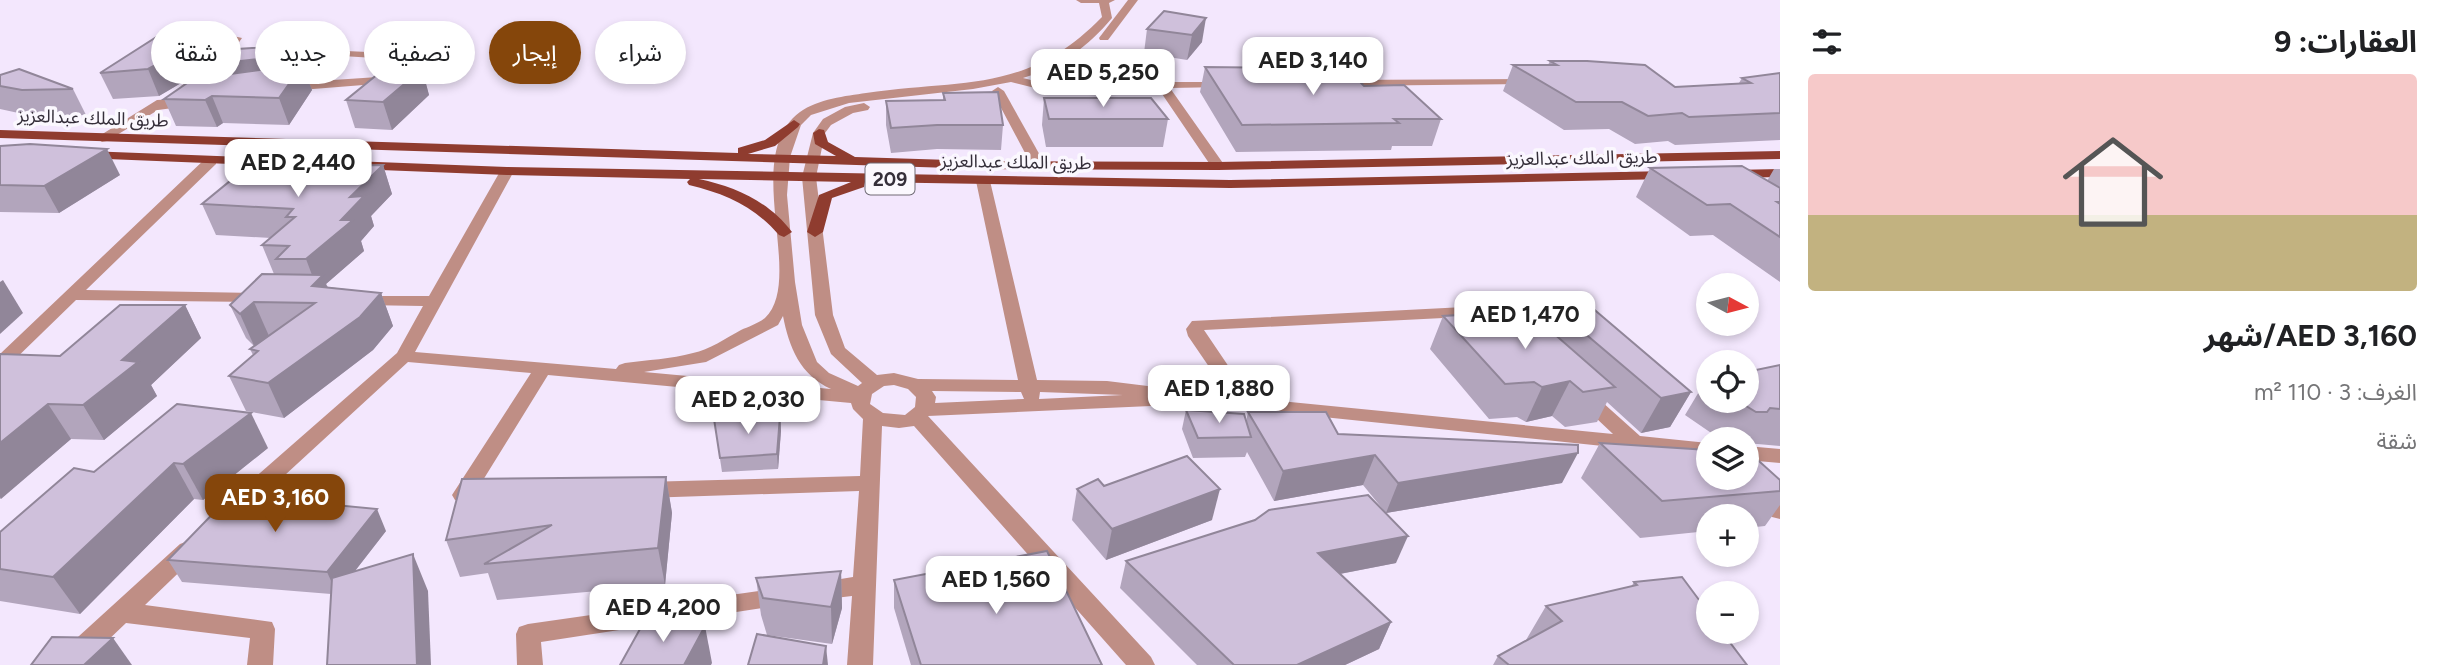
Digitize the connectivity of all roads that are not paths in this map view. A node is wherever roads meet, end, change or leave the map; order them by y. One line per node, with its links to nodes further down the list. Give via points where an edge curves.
1 (1081, 0): 3 (street)
2 (1133, 0): 4 (street)
3 (1109, 1): 4 (street); 6 (street, via 1107,18 1082,44 1064,58)
4 (1121, 19): 9 (street, via 1090,52 1068,67)
5 (350, 54): 8 (street, via 453,59 426,77)
6 (1011, 78): 9 (street); 19 (street, via 838,101 810,109)
7 (1549, 81): 10 (street)
8 (350, 83)
9 (1027, 83): 14 (street); 16 (street)
10 (1328, 83)
11 (192, 84): 18 (street)
12 (334, 84): 15 (street)
13 (1231, 84): 14 (street)
14 (1162, 85): 31 (street)
15 (281, 88)
16 (998, 91): 20 (street, via 849,110 827,122); 30 (street)
17 (204, 100): 18 (street)
18 (153, 107): 22 (street)
19 (794, 124): 25 (main road, via 770,143); 26 (street)
20 (819, 133): 27 (street); 29 (main road, via 822,144)
21 (0, 134): 22 (main road, طريق الملك عبدالعزيز / 209)
22 (102, 138): 25 (main road, طريق الملك عبدالعزيز / 209)
23 (66, 154): 28 (main road, طريق الملك عبدالعزيز / 209)
24 (1780, 155): 31 (main road, طريق الملك عبدالعزيز / 209)
25 (715, 156): 26 (main road, طريق الملك عبدالعزيز / 209)
26 (783, 158): 27 (main road, طريق الملك عبدالعزيز / 209); 36 (street)
27 (811, 159): 29 (main road, طريق الملك عبدالعزيز / 209); 37 (street)
28 (211, 161): 32 (main road, طريق الملك عبدالعزيز / 209); 44 (street)
29 (859, 162): 30 (main road, طريق الملك عبدالعزيز / 209)
30 (1039, 166): 31 (main road, طريق الملك عبدالعزيز / 209)
31 (1218, 166)
32 (507, 171): 34 (main road, طريق الملك عبدالعزيز / 209); 47 (street)
33 (1780, 173): 40 (main road)
34 (660, 174): 36 (main road, طريق الملك عبدالعزيز / 209); 41 (main road, via 747,199)
35 (1679, 175): 39 (main road, طريق الملك عبدالعزيز / 209, via 1230,184)
36 (780, 176): 37 (main road, طريق الملك عبدالعزيز / 209); 41 (street)
37 (809, 177): 38 (main road, طريق الملك عبدالعزيز / 209); 42 (street)
38 (891, 179): 39 (main road, طريق الملك عبدالعزيز / 209); 42 (main road, via 850,185 826,195)
39 (983, 181): 54 (street)
40 (1721, 181)
41 (784, 232): 43 (street)
42 (815, 232): 56 (street, via 824,315 837,350)
43 (788, 289): 52 (street, via 772,321 700,358); 56 (street, via 807,362 820,375)
44 (74, 295): 45 (street); 50 (street)
45 (282, 299)
46 (338, 300): 47 (street)
47 (436, 301): 49 (street)
48 (1525, 342): 58 (street, via 1496,315 1484,311 1198,325 1197,336)
49 (404, 356): 51 (street); 70 (street)
50 (0, 364)
51 (544, 367): 52 (street); 67 (street, via 463,495)
52 (595, 373): 56 (street)
53 (916, 385): 54 (street); 56 (street, via 898,379); 60 (street, via 926,397)
54 (1029, 386): 57 (street, via 1107,387); 59 (street)
55 (1574, 388): 62 (street)
56 (865, 391): 61 (street, via 860,405)
57 (1189, 398): 58 (street); 59 (street)
58 (1244, 404): 62 (street)
59 (1033, 406): 60 (street)
60 (920, 413): 61 (street, via 895,422); 75 (street)
61 (873, 418): 64 (street)
62 (1634, 442): 63 (street)
63 (1696, 449)
64 (868, 483): 65 (street); 69 (street)
65 (629, 490)
66 (1756, 490): 68 (street)
67 (491, 494)
68 (1780, 511)
69 (863, 585): 73 (street, via 528,634); 74 (street)
70 (119, 612): 71 (street); 72 (street, via 263,629)
71 (65, 665)
72 (260, 665)
73 (530, 665)
74 (860, 665)
75 (1142, 665)

